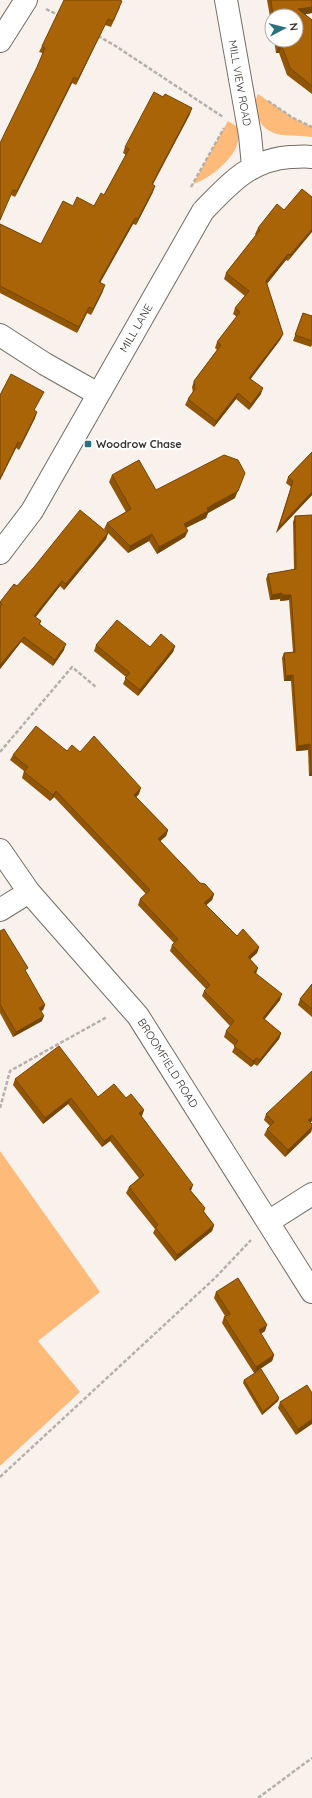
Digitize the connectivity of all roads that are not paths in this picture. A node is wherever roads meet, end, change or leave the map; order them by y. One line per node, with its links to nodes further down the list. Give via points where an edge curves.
1 (226, 0): 5 (street, MILL VIEW ROAD, via 250,135)
2 (34, 4): 3 (street)
3 (0, 41)
4 (312, 157): 5 (street, MILL LANE, via 279,158)
5 (253, 166): 7 (street, MILL LANE, via 226,187 203,211)
6 (0, 335): 7 (street)
7 (98, 394): 8 (street, MILL LANE, via 32,511)
8 (0, 553)
9 (0, 850): 10 (street, BROOMFIELD ROAD)
10 (29, 892): 11 (street); 13 (street, BROOMFIELD ROAD, via 138,1016)
11 (0, 910)
12 (312, 1194): 13 (street)
13 (268, 1222): 14 (street, BROOMFIELD ROAD)
14 (312, 1292)

